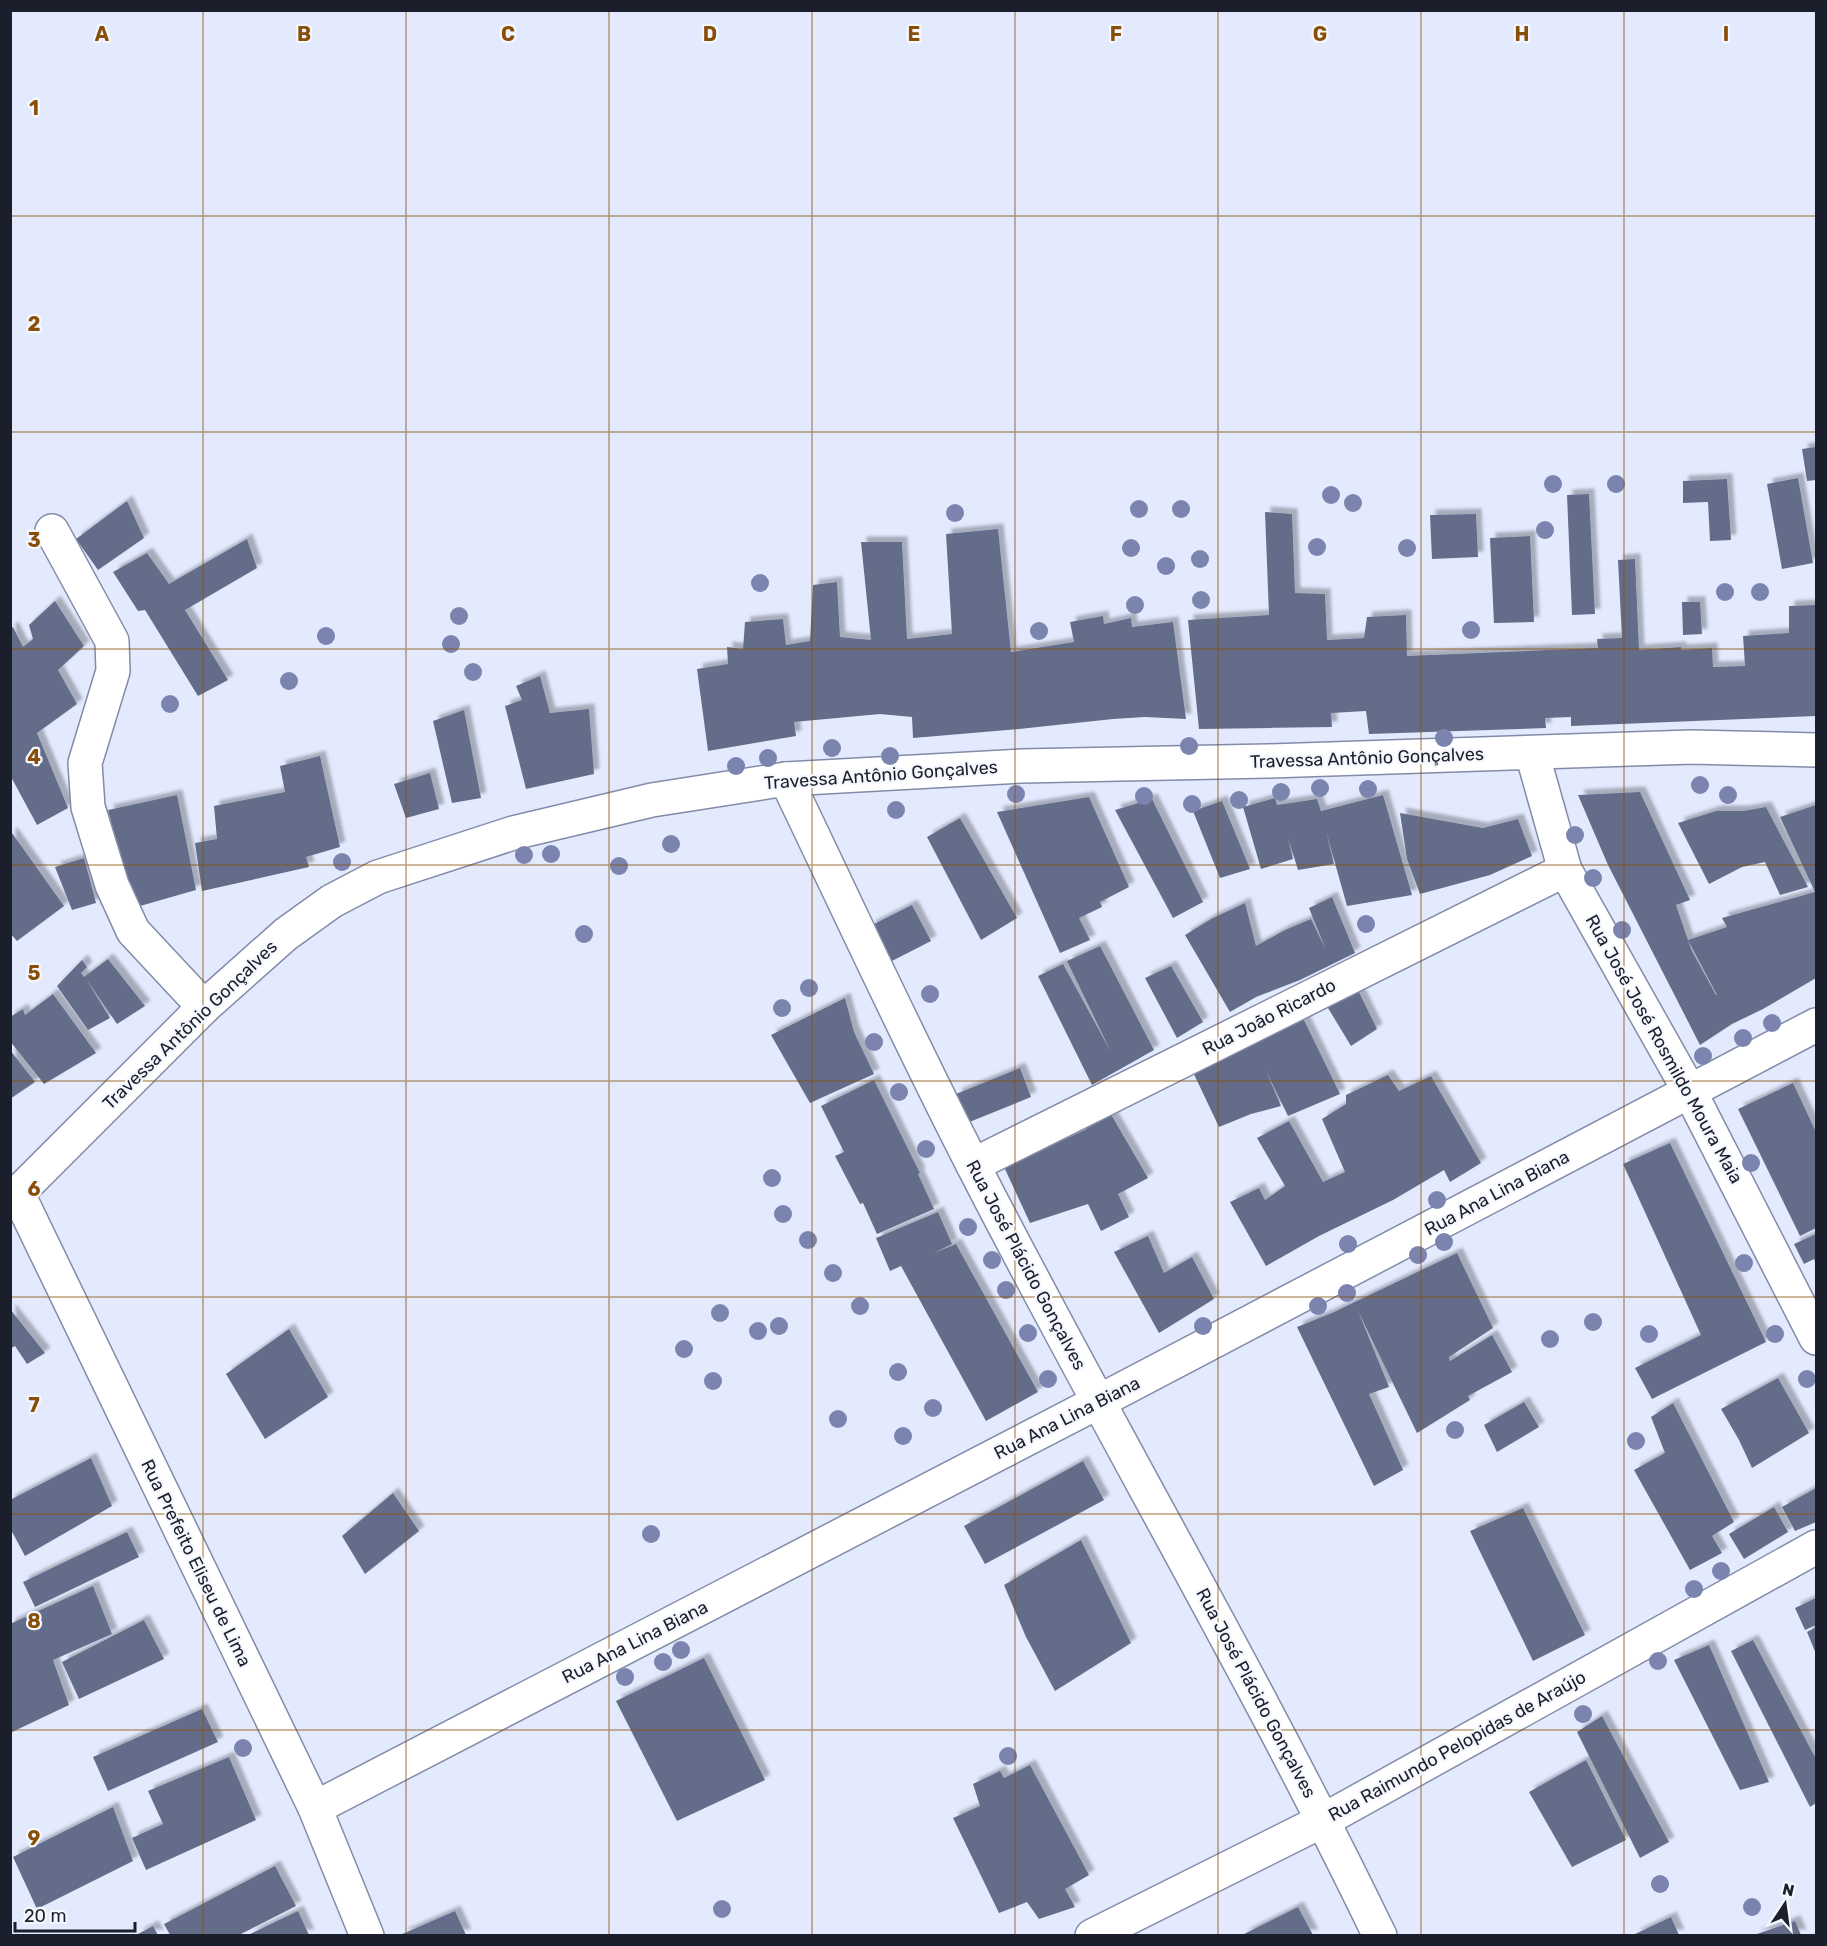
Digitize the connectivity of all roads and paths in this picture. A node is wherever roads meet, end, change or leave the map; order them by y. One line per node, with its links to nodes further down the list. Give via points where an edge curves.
1 (52, 531): 6 (street, via 112,641 113,671 85,763 88,807 112,885 133,931)
2 (1816, 750): 3 (street, Travessa Antônio Gonçalves, via 1692,747)
3 (1532, 753): 4 (street, Travessa Antônio Gonçalves, via 1022,766); 5 (street, Rua José José Rosmildo Moura Maia)
4 (786, 779): 6 (street, Travessa Antônio Gonçalves, via 652,800 525,830 378,877 332,901 286,934); 9 (street, Rua José Plácido Gonçalves)
5 (1565, 870): 8 (street, Rua José José Rosmildo Moura Maia); 9 (street, Rua João Ricardo)
6 (204, 1007): 10 (street, Travessa Antônio Gonçalves)
7 (1816, 1025): 8 (street, Rua Ana Lina Biana)
8 (1690, 1092): 11 (street, Rua José José Rosmildo Moura Maia); 12 (street, Rua Ana Lina Biana)
9 (973, 1165): 12 (street, Rua José Plácido Gonçalves)
10 (14, 1198): 14 (street, Rua Prefeito Eliseu de Lima)
11 (1816, 1338)
12 (1098, 1402): 14 (street, Rua Ana Lina Biana); 15 (street, Rua José Plácido Gonçalves)
13 (1816, 1547): 15 (street, Rua Raimundo Pelopidas de Araújo)
14 (315, 1808): 16 (street, Rua Prefeito Eliseu de Lima)
15 (1324, 1820): 17 (street, Rua Raimundo Pelopidas de Araújo); 18 (street, Rua José Plácido Gonçalves)
16 (367, 1935)
17 (1092, 1935)
18 (1380, 1935)

